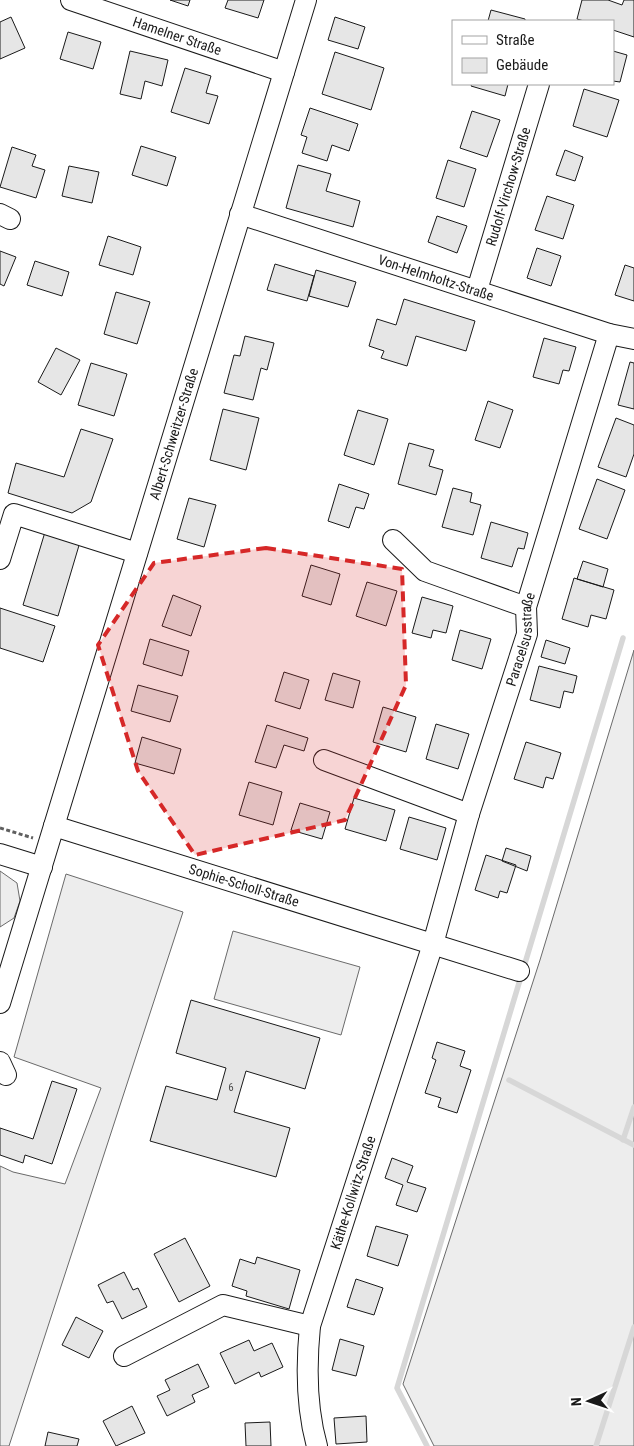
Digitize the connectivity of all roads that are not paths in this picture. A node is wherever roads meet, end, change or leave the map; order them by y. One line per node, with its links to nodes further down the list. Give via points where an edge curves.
1 (71, 0): 3 (street, Hamelner Straße)
2 (306, 0): 3 (street, Albert-Schweitzer-Straße)
3 (284, 72): 5 (street, Albert-Schweitzer-Straße)
4 (539, 85): 6 (street, Rudolf-Virchow-Straße)
5 (240, 214): 6 (street, Von-Helmholtz-Straße); 10 (street, Albert-Schweitzer-Straße)
6 (477, 290): 7 (street, Von-Helmholtz-Straße)
7 (609, 334): 8 (street, Von-Helmholtz-Straße); 12 (street, Paracelsusstraße)
8 (634, 338)
9 (393, 540): 12 (street, via 425,571)
10 (137, 553): 11 (street, via 14,514); 15 (street, Albert-Schweitzer-Straße)
11 (0, 559)
12 (526, 607): 14 (street, Paracelsusstraße, via 527,634)
13 (324, 760): 14 (street)
14 (469, 814): 18 (street, Paracelsusstraße)
15 (51, 835): 17 (street, Albert-Schweitzer-Straße); 18 (street, Sophie-Scholl-Straße)
16 (0, 854): 17 (street)
17 (42, 867): 19 (street, Albert-Schweitzer-Straße)
18 (433, 944): 20 (street, Sophie-Scholl-Straße); 22 (street, Käthe-Kollwitz-Straße)
19 (8, 945): 21 (street, Albert-Schweitzer-Straße)
20 (519, 971)
21 (0, 1003)
22 (310, 1326): 23 (street, via 223,1305); 24 (street, Käthe-Kollwitz-Straße, via 307,1370)
23 (124, 1356)
24 (317, 1446)

